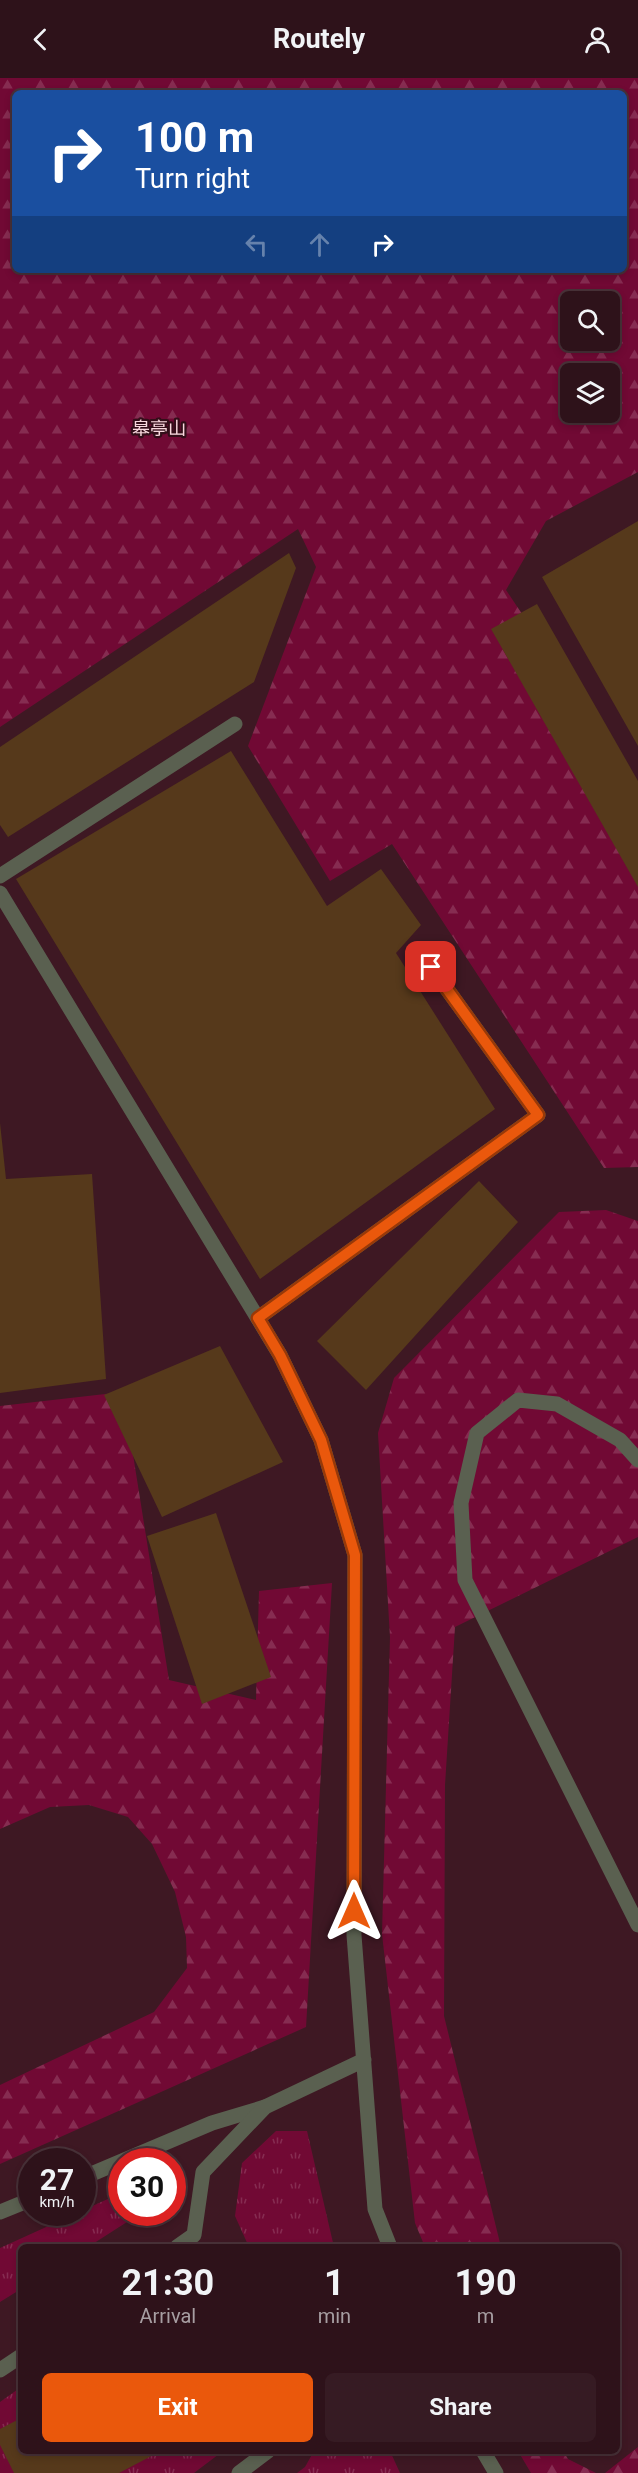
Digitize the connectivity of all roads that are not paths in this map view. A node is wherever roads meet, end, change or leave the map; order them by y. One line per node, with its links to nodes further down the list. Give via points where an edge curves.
1 (235, 724): 2 (street)
2 (0, 876)
3 (0, 893): 5 (street)
4 (431, 967): 5 (street, via 538,1115)
5 (258, 1318): 8 (street, via 321,1440 355,1555 354,1935)
6 (638, 1460): 7 (street, via 620,1440 557,1404 518,1400 477,1433 461,1503 465,1580)
7 (638, 1925)
8 (364, 2060): 9 (street); 14 (street, via 375,2209)
9 (265, 2107): 10 (street, via 212,2123); 13 (street, via 203,2172)
10 (96, 2172)
11 (18, 2205): 12 (street)
12 (0, 2212)
13 (197, 2241)
14 (389, 2244)
15 (18, 2358): 16 (street)
16 (0, 2370)
17 (264, 2454): 19 (street)
18 (485, 2454): 20 (street)
19 (239, 2473)
20 (496, 2473)

